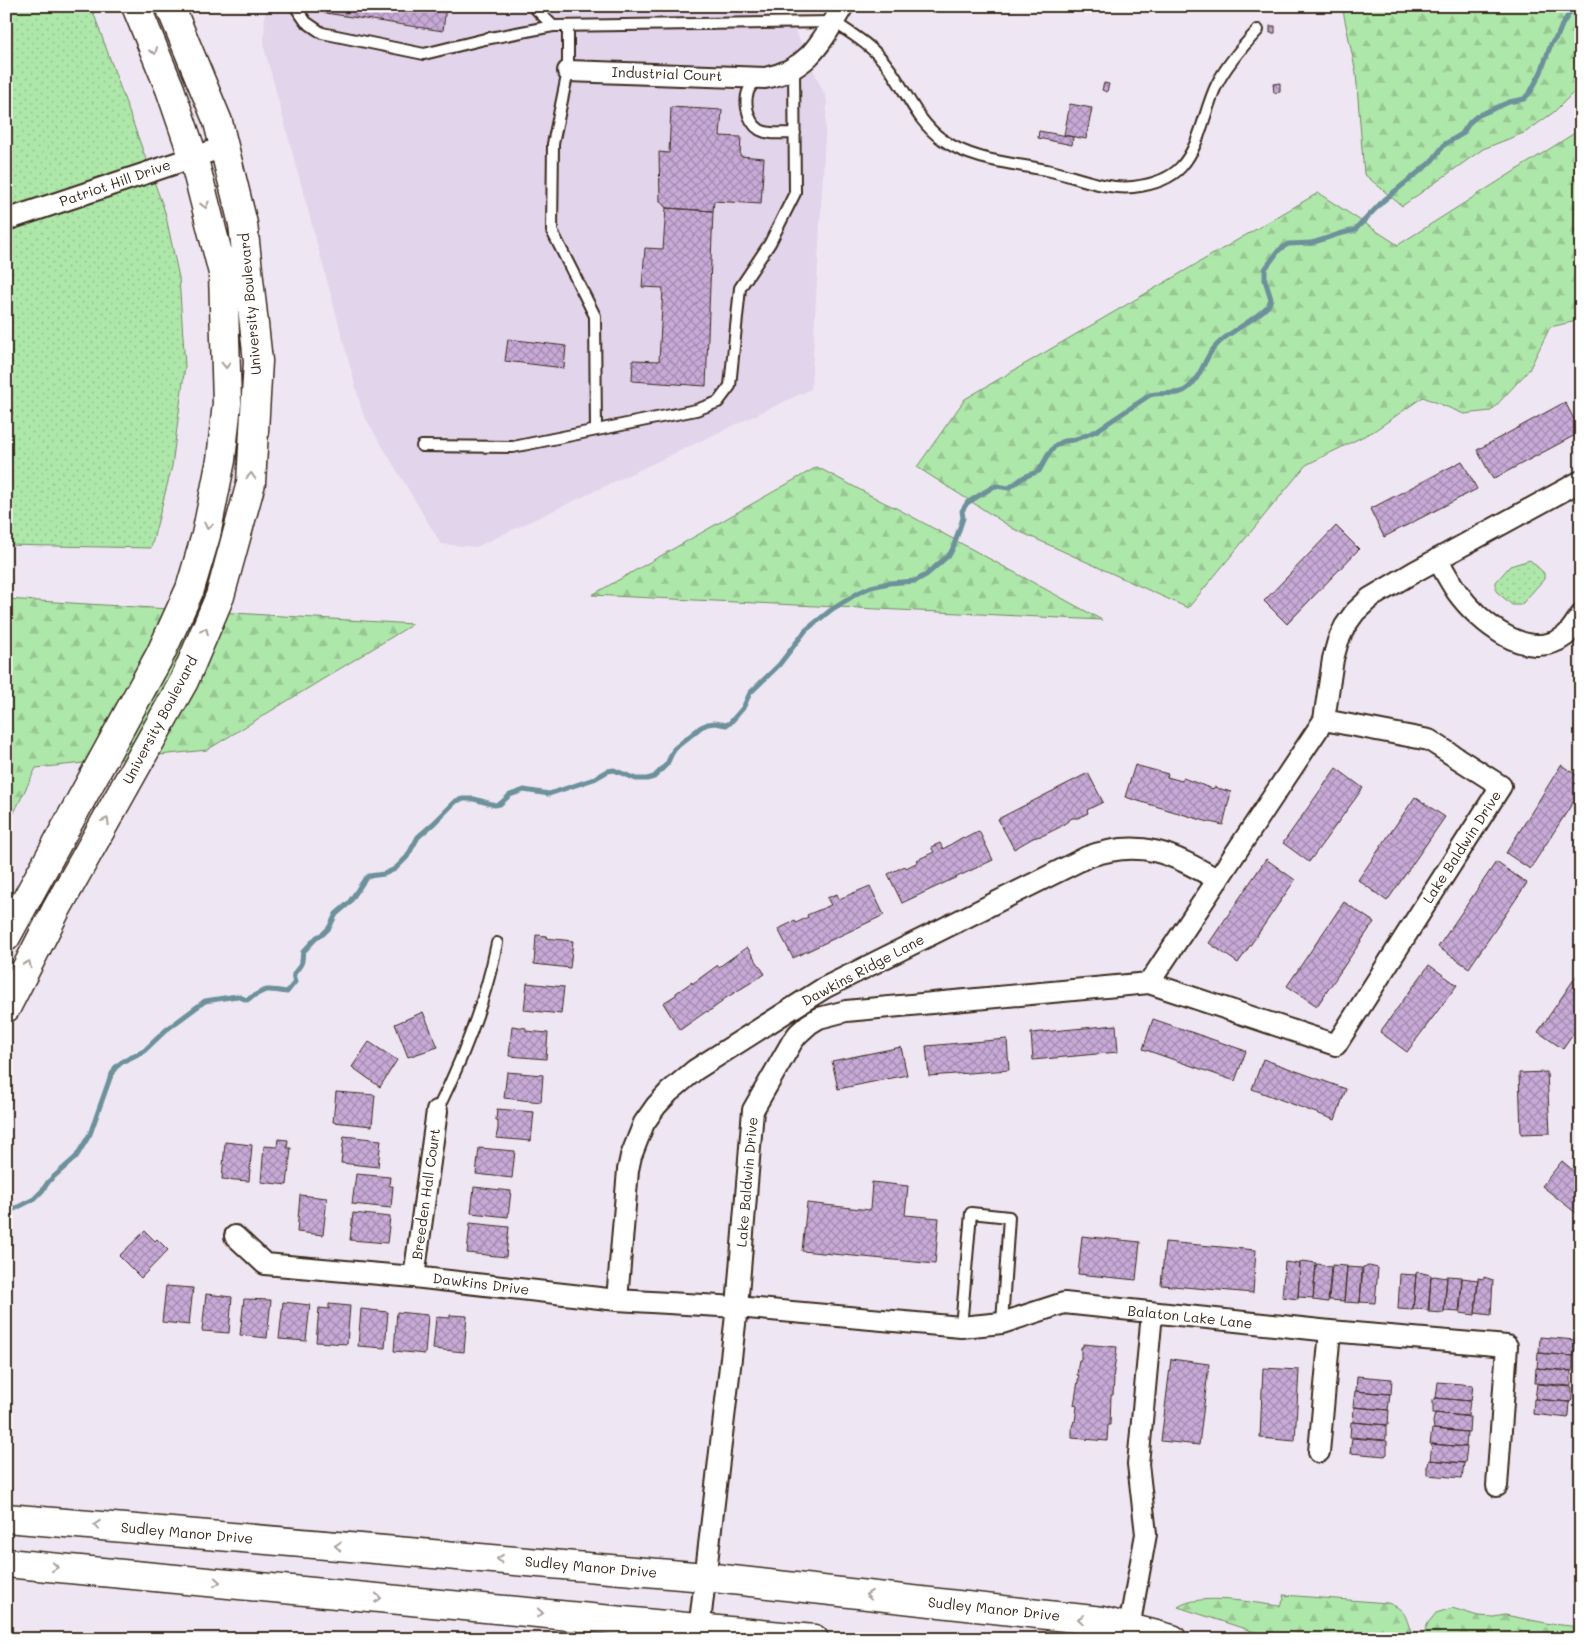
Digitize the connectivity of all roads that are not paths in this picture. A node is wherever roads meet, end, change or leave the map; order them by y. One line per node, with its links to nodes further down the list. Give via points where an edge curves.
1 (136, 6): 14 (main road, University Boulevard, one-way to 14)
2 (170, 6): 13 (main road, University Boulevard, via 218,122)
3 (297, 6): 6 (lane, via 306,22 322,33 424,54)
4 (533, 6): 6 (lane)
5 (838, 14): 7 (lane); 8 (lane, via 878,55 920,118 944,141 981,157 1112,186 1132,187 1151,184 1180,168 1192,151 1217,84); 9 (street, Industrial Court, via 818,48)
6 (553, 26): 7 (lane)
7 (568, 26): 10 (lane)
8 (1258, 30)
9 (794, 68): 11 (street, Industrial Court); 12 (lane)
10 (568, 71): 11 (street, Industrial Court); 16 (lane, via 554,144 552,230 594,316)
11 (765, 78): 12 (lane, Industrial Court, via 752,85 748,93 747,110 752,122 759,130 769,133)
12 (795, 134): 16 (lane, via 795,193 770,243 740,288 730,386 718,402 696,410)
13 (224, 147): 14 (street, Patriot Hill Drive); 26 (main road, University Boulevard, one-way to 13, via 56,910 184,681 220,596 251,483 258,361 243,224)
14 (193, 156): 15 (street, Patriot Hill Drive); 23 (main road, University Boulevard, one-way to 23, via 223,274 227,403 221,460 206,535 190,589 160,655)
15 (6, 220)
16 (596, 430): 17 (lane, via 513,447)
17 (422, 446)
18 (1581, 481): 19 (street)
19 (1437, 559): 20 (street, via 1469,607 1497,631 1519,642 1535,646 1556,642 1568,633); 21 (street, via 1370,598 1344,626 1333,659)
20 (1581, 615)
21 (1324, 720): 22 (street); 25 (street, Lake Baldwin Drive, via 1428,740 1501,786 1336,1045)
22 (1218, 880): 25 (street); 30 (street, Dawkins Ridge Lane, via 1185,861 1146,850 1118,849 1086,857 824,988 695,1070 656,1106 644,1123 631,1156)
23 (6, 937)
24 (497, 943): 27 (lane, via 490,979 462,1060)
25 (1149, 983): 31 (street, Lake Baldwin Drive, via 864,1008 828,1015 809,1024 792,1042 753,1110)
26 (6, 1008)
27 (437, 1111): 29 (street, Breeden Hall Court)
28 (235, 1236): 29 (street, Dawkins Drive, via 265,1264)
29 (414, 1277): 30 (street, Dawkins Drive)
30 (617, 1300): 31 (street, Dawkins Drive)
31 (737, 1307): 34 (street, Balaton Lake Lane); 40 (street, Lake Baldwin Drive)
32 (1152, 1313): 33 (street, Balaton Lake Lane, via 1064,1303); 35 (street, Balaton Lake Lane); 41 (street, via 1138,1464 1146,1534)
33 (1002, 1323): 34 (street, Balaton Lake Lane); 34 (lane, via 1009,1217 971,1213)
34 (961, 1327)
35 (1330, 1331): 36 (street); 37 (street, Balaton Lake Lane, via 1507,1346)
36 (1319, 1452)
37 (1497, 1486)
38 (6, 1518): 40 (main road, Sudley Manor Drive, one-way to 38)
39 (6, 1563): 42 (main road, one-way to 42)
40 (705, 1577): 41 (main road, Sudley Manor Drive, one-way to 40, via 1102,1621); 42 (street, Lake Baldwin Drive)
41 (1129, 1628): 44 (main road, Sudley Manor Drive)
42 (698, 1633): 43 (main road)
43 (814, 1639)
44 (1172, 1639)

